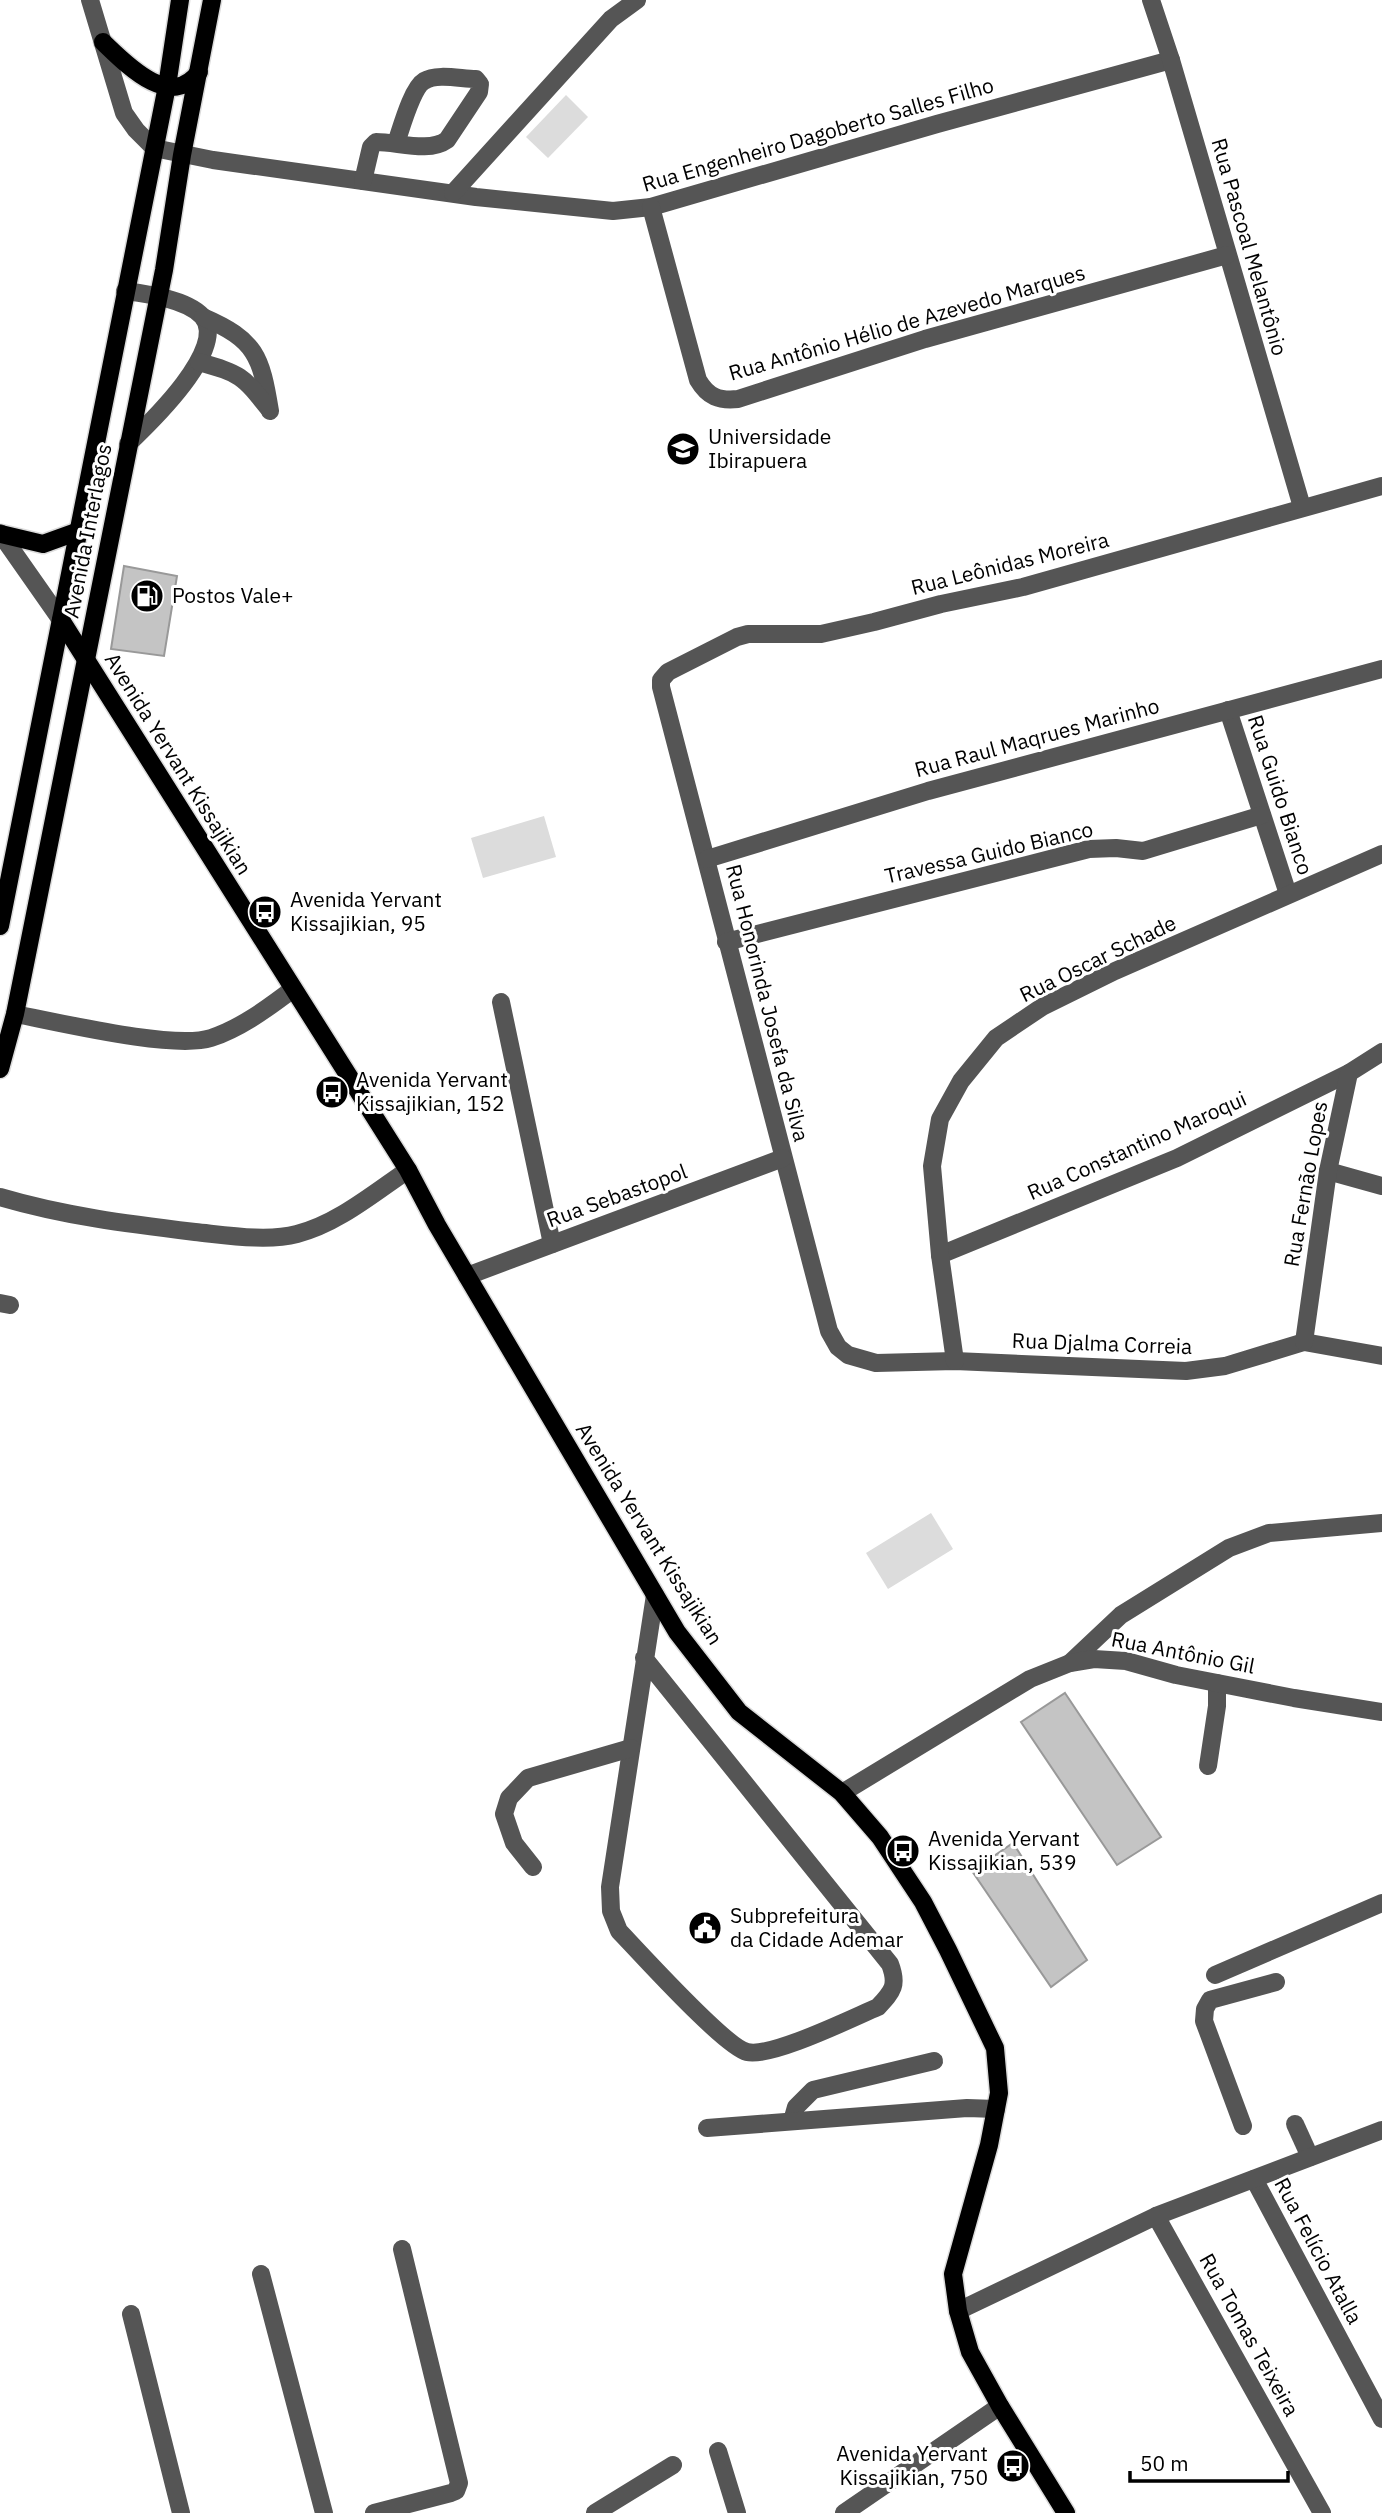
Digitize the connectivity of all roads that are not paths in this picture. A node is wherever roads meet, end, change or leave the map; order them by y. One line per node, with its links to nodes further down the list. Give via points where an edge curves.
1 (90, 0): 6 (street)
2 (180, 0): 9 (main road, Avenida Interlagos)
3 (212, 0): 8 (main road, Avenida Interlagos)
4 (637, 0): 14 (street, via 611,19)
5 (1151, 0): 7 (street, Rua Pascoal Melantônio)
6 (103, 42): 9 (main road, via 141,76); 11 (street, via 124,113)
7 (1171, 60): 15 (street, Rua Engenheiro Dagoberto Salles Filho); 16 (street, Rua Pascoal Melantônio)
8 (199, 72): 9 (main road, via 193,80); 12 (main road, Avenida Interlagos)
9 (167, 86): 11 (main road, Avenida Interlagos)
10 (396, 143): 10 (street, via 439,145 447,140 480,84 475,79 423,81); 13 (street, via 376,142 371,147)
11 (154, 148): 12 (street, Rua Engenheiro Dagoberto Salles Filho); 17 (main road, Avenida Interlagos)
12 (181, 155): 13 (street, Rua Engenheiro Dagoberto Salles Filho); 18 (main road, Avenida Interlagos)
13 (363, 181): 14 (street, Rua Engenheiro Dagoberto Salles Filho)
14 (453, 193): 15 (street, Rua Engenheiro Dagoberto Salles Filho, via 613,211)
15 (651, 207): 16 (street, Rua Antônio Hélio de Azevedo Marques, via 698,380 704,391 725,400)
16 (1227, 255): 23 (street, Rua Pascoal Melantônio)
17 (125, 291): 18 (street); 24 (main road, Avenida Interlagos)
18 (158, 296): 19 (street); 21 (main road, Avenida Interlagos)
19 (203, 317): 20 (street, via 208,341); 20 (street, via 230,329 254,352 270,411 243,378)
20 (199, 362): 21 (street)
21 (128, 444): 27 (main road, Avenida Interlagos)
22 (1382, 486): 23 (street, Rua Leônidas Moreira)
23 (1302, 507): 29 (street, Rua Leônidas Moreira, via 1023,587 874,622 821,634 737,637 668,672)
24 (79, 531): 25 (main road, via 43,544); 26 (main road, Avenida Interlagos)
25 (0, 533): 26 (street)
26 (61, 620): 27 (main road, Avenida Yervant Kissajikian); 35 (main road, Avenida Interlagos)
27 (85, 659): 37 (main road, Avenida Yervant Kissajikian); 39 (main road, Avenida Interlagos)
28 (1382, 670): 30 (street, Rua Raul Maqrues Marinho)
29 (661, 687): 33 (street, Rua Honorinda Josefa da Silva)
30 (1228, 710): 31 (street, Rua Guido Bianco); 33 (street, Rua Raul Maqrues Marinho, via 928,791)
31 (1262, 815): 34 (street, Rua Guido Bianco); 36 (street, Travessa Guido Bianco, via 1143,851 1089,849)
32 (1382, 854): 34 (street, Rua Oscar Schade)
33 (707, 859): 36 (street, Rua Honorinda Josefa da Silva)
34 (1288, 894): 49 (street, Rua Oscar Schade, via 1042,1007 996,1038 961,1081 940,1119 932,1166)
35 (0, 926)
36 (726, 942): 43 (street, Rua Honorinda Josefa da Silva)
37 (293, 989): 39 (street, via 239,1025 197,1041); 44 (main road, Avenida Yervant Kissajikian)
38 (501, 1002): 48 (street)
39 (15, 1014): 41 (main road, Avenida Interlagos)
40 (1382, 1052): 42 (street)
41 (0, 1069)
42 (1349, 1073): 45 (street, Rua Fernão Lopes); 49 (street, Rua Constantino Maroqui, via 1177,1158)
43 (783, 1158): 48 (street, Rua Sebastopol); 51 (street, Rua Honorinda Josefa da Silva)
44 (408, 1170): 47 (street, via 346,1211 294,1235 229,1236 118,1223); 50 (main road, Avenida Yervant Kissajikian)
45 (1328, 1171): 46 (street); 52 (street, Rua Fernão Lopes)
46 (1382, 1186)
47 (0, 1197)
48 (552, 1244): 50 (street, Rua Sebastopol)
49 (940, 1255): 54 (street, Rua Oscar Schade)
50 (467, 1276): 56 (main road, Avenida Yervant Kissajikian)
51 (829, 1331): 54 (street, Rua Djalma Correia, via 838,1347 859,1360)
52 (1304, 1342): 53 (street, Rua Djalma Correia); 54 (street, Rua Djalma Correia, via 1225,1366 1186,1371)
53 (1382, 1356)
54 (955, 1361)
55 (1382, 1523): 58 (street, via 1269,1533 1229,1548 1121,1615)
56 (655, 1595): 57 (street); 63 (main road, Avenida Yervant Kissajikian, via 677,1632 739,1712)
57 (645, 1658): 61 (street); 61 (street, via 890,1964 895,1979 891,1993 878,2007 770,2052 747,2052 725,2039 619,1931 611,1911 610,1887)
58 (1070, 1663): 59 (street, Rua Antônio Gil, via 1094,1658 1125,1661); 63 (street, Rua Antônio Gil, via 1030,1679)
59 (1217, 1683): 60 (street, Rua Antônio Gil); 62 (street)
60 (1382, 1712)
61 (631, 1748): 64 (street, via 528,1778 509,1798 504,1814 514,1843)
62 (1208, 1766)
63 (842, 1793): 69 (main road, Avenida Yervant Kissajikian, via 880,1837 948,1950 995,2048)
64 (533, 1867)
65 (1382, 1903): 66 (street)
66 (1215, 1975)
67 (1276, 1982): 72 (street, via 1210,2000 1205,2009 1204,2021)
68 (934, 2061): 70 (street, via 813,2090 796,2107)
69 (996, 2109): 70 (street); 80 (main road, Avenida Yervant Kissajikian, via 953,2274)
70 (792, 2121): 73 (street)
71 (1295, 2124): 75 (street)
72 (1243, 2126)
73 (708, 2128)
74 (1382, 2130): 75 (street)
75 (1310, 2157): 76 (street)
76 (1254, 2179): 77 (street); 83 (street, Rua Felício Atalla)
77 (1156, 2216): 80 (street); 93 (street, Rua Tomas Teixeira)
78 (402, 2249): 88 (street, via 459,2483 451,2493)
79 (261, 2274): 87 (street)
80 (958, 2311): 82 (main road, Avenida Yervant Kissajikian, via 970,2352)
81 (131, 2314): 86 (street)
82 (1000, 2406): 91 (street); 92 (main road, Avenida Yervant Kissajikian)
83 (1382, 2419)
84 (718, 2451): 90 (street)
85 (673, 2465): 89 (street)
86 (181, 2513)
87 (324, 2513)
88 (374, 2513)
89 (595, 2513)
90 (737, 2513)
91 (844, 2513)
92 (1066, 2513)
93 (1322, 2513)

